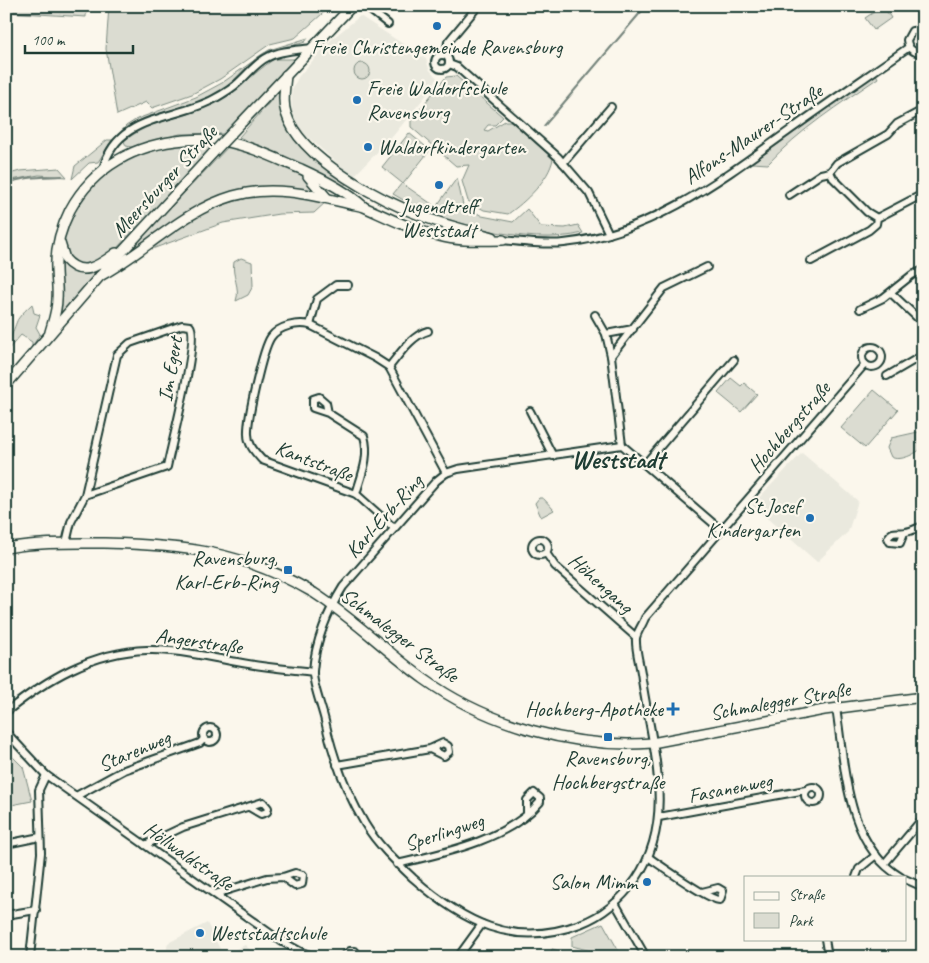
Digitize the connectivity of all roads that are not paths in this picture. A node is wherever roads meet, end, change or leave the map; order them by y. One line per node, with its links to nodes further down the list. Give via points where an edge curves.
1 (352, 6): 6 (street, Meersburger Straße)
2 (365, 6): 4 (street)
3 (478, 6): 9 (street, via 448,42)
4 (388, 24)
5 (923, 30): 7 (street, via 910,34 907,40)
6 (313, 48): 11 (street, Meersburger Straße); 15 (street, via 267,57 214,99 151,119 134,128 113,147)
7 (909, 48): 8 (street, via 916,53); 23 (street, Alfons-Maurer-Straße, via 693,196 666,211)
8 (923, 52)
9 (446, 55): 10 (street); 10 (street, via 436,57 435,65 442,69)
10 (449, 64): 14 (street, via 457,67)
11 (286, 75): 25 (street, via 284,100 289,123 303,142 336,169 363,187 414,212); 26 (street, Meersburger Straße, bridge)
12 (611, 106): 14 (street)
13 (923, 110): 17 (street, via 837,162)
14 (560, 160): 23 (street, via 588,193)
15 (103, 169): 16 (street, via 144,148 196,139 220,140 251,148); 24 (street, via 78,197)
16 (300, 169): 20 (street, via 317,183); 21 (street, via 325,180)
17 (830, 172): 19 (street, via 821,174); 22 (street, via 867,212)
18 (923, 194): 22 (street)
19 (789, 195)
20 (326, 197): 21 (street); 30 (street, via 278,191 234,196 173,226 122,264)
21 (363, 206): 25 (street, via 440,237)
22 (877, 218): 27 (street, via 869,230)
23 (609, 234): 25 (street, Alfons-Maurer-Straße, via 560,243)
24 (60, 240): 26 (street, via 61,252 67,262 87,270); 39 (street, via 56,253 58,297)
25 (503, 240)
26 (131, 243): 30 (street, Meersburger Straße)
27 (811, 261)
28 (707, 267): 37 (street, via 664,288)
29 (923, 270): 32 (street)
30 (100, 276): 39 (street, Meersburger Straße)
31 (348, 285): 36 (street, via 336,285 317,299)
32 (891, 293): 33 (street); 35 (street)
33 (860, 309)
34 (595, 315): 40 (street)
35 (923, 323)
36 (310, 325): 45 (street); 54 (street, Kantstraße, via 286,327 268,343 247,435 262,460)
37 (633, 329): 40 (street); 42 (street)
38 (428, 331): 45 (street, via 421,332)
39 (50, 332): 47 (street, Meersburger Straße)
40 (606, 334): 42 (street)
41 (923, 355): 46 (street)
42 (611, 356): 50 (street)
43 (734, 360): 52 (street)
44 (865, 364): 58 (street, Hochbergstraße)
45 (388, 368): 53 (street, Karl-Erb-Ring)
46 (887, 376)
47 (6, 385)
48 (530, 412): 51 (street)
49 (328, 413): 54 (street, via 364,436 366,460)
50 (622, 444): 51 (street, Karl-Erb-Ring); 52 (street)
51 (553, 456): 53 (street, Karl-Erb-Ring)
52 (645, 464): 58 (street)
53 (446, 473): 57 (street, Karl-Erb-Ring)
54 (356, 494): 57 (street, Kantstraße)
55 (85, 495): 55 (street, Im Egert, via 166,466 189,368 194,334 190,326 182,325 130,343 117,355); 60 (street, Im Egert, via 71,522)
56 (923, 526): 59 (street)
57 (394, 528): 63 (street, Karl-Erb-Ring)
58 (721, 530): 64 (street, Hochbergstraße, via 645,618)
59 (904, 533)
60 (66, 543): 61 (street, Schmalegger Straße); 63 (street, Schmalegger Straße, via 167,545 210,551 286,578)
61 (6, 548)
62 (546, 553): 64 (street, Höhengang, via 555,566)
63 (331, 605): 65 (street, Karl-Erb-Ring); 71 (street, Schmalegger Straße, via 425,680 475,708 515,724 574,740 630,745)
64 (636, 637): 71 (street)
65 (313, 672): 68 (street, Angerstraße, via 185,652 146,650 79,665 39,686); 73 (street)
66 (923, 698): 67 (street, Schmalegger Straße)
67 (836, 708): 71 (street, Schmalegger Straße); 84 (street, via 852,804 865,838)
68 (6, 712)
69 (6, 732): 74 (street, Höllwaldstraße)
70 (204, 738): 76 (street, Starenweg, via 200,743 124,770)
71 (652, 743): 79 (street, via 660,797)
72 (430, 749): 73 (street)
73 (337, 765): 86 (street, via 366,825)
74 (46, 775): 76 (street, Höllwaldstraße); 81 (street, via 39,790)
75 (806, 790): 79 (street, Fasanenweg)
76 (78, 795): 83 (street, Höllwaldstraße)
77 (249, 807): 83 (street, via 183,827)
78 (527, 814): 86 (street, Sperlingweg, via 469,845)
79 (659, 818): 85 (street)
80 (923, 818): 87 (street)
81 (40, 837): 82 (street); 96 (street)
82 (6, 844)
83 (145, 844): 94 (street, Höllwaldstraße)
84 (876, 855): 87 (street); 88 (street, via 859,869)
85 (648, 857): 93 (street); 95 (street, via 633,883)
86 (397, 864): 98 (street, via 443,903)
87 (885, 864): 89 (street)
88 (856, 876)
89 (900, 876)
90 (283, 877): 94 (street, via 267,878)
91 (906, 879): 92 (street)
92 (923, 887)
93 (702, 892)
94 (215, 894): 101 (street, Höllwaldstraße, via 281,941)
95 (615, 903): 98 (street, via 582,923 547,933 522,934); 105 (street)
96 (36, 910): 97 (street); 100 (street)
97 (6, 915)
98 (482, 924): 104 (street)
99 (825, 940): 106 (street)
100 (30, 957)
101 (316, 957)
102 (342, 957): 103 (street, via 355,951)
103 (359, 957)
104 (458, 957)
105 (646, 957)
106 (828, 957)

